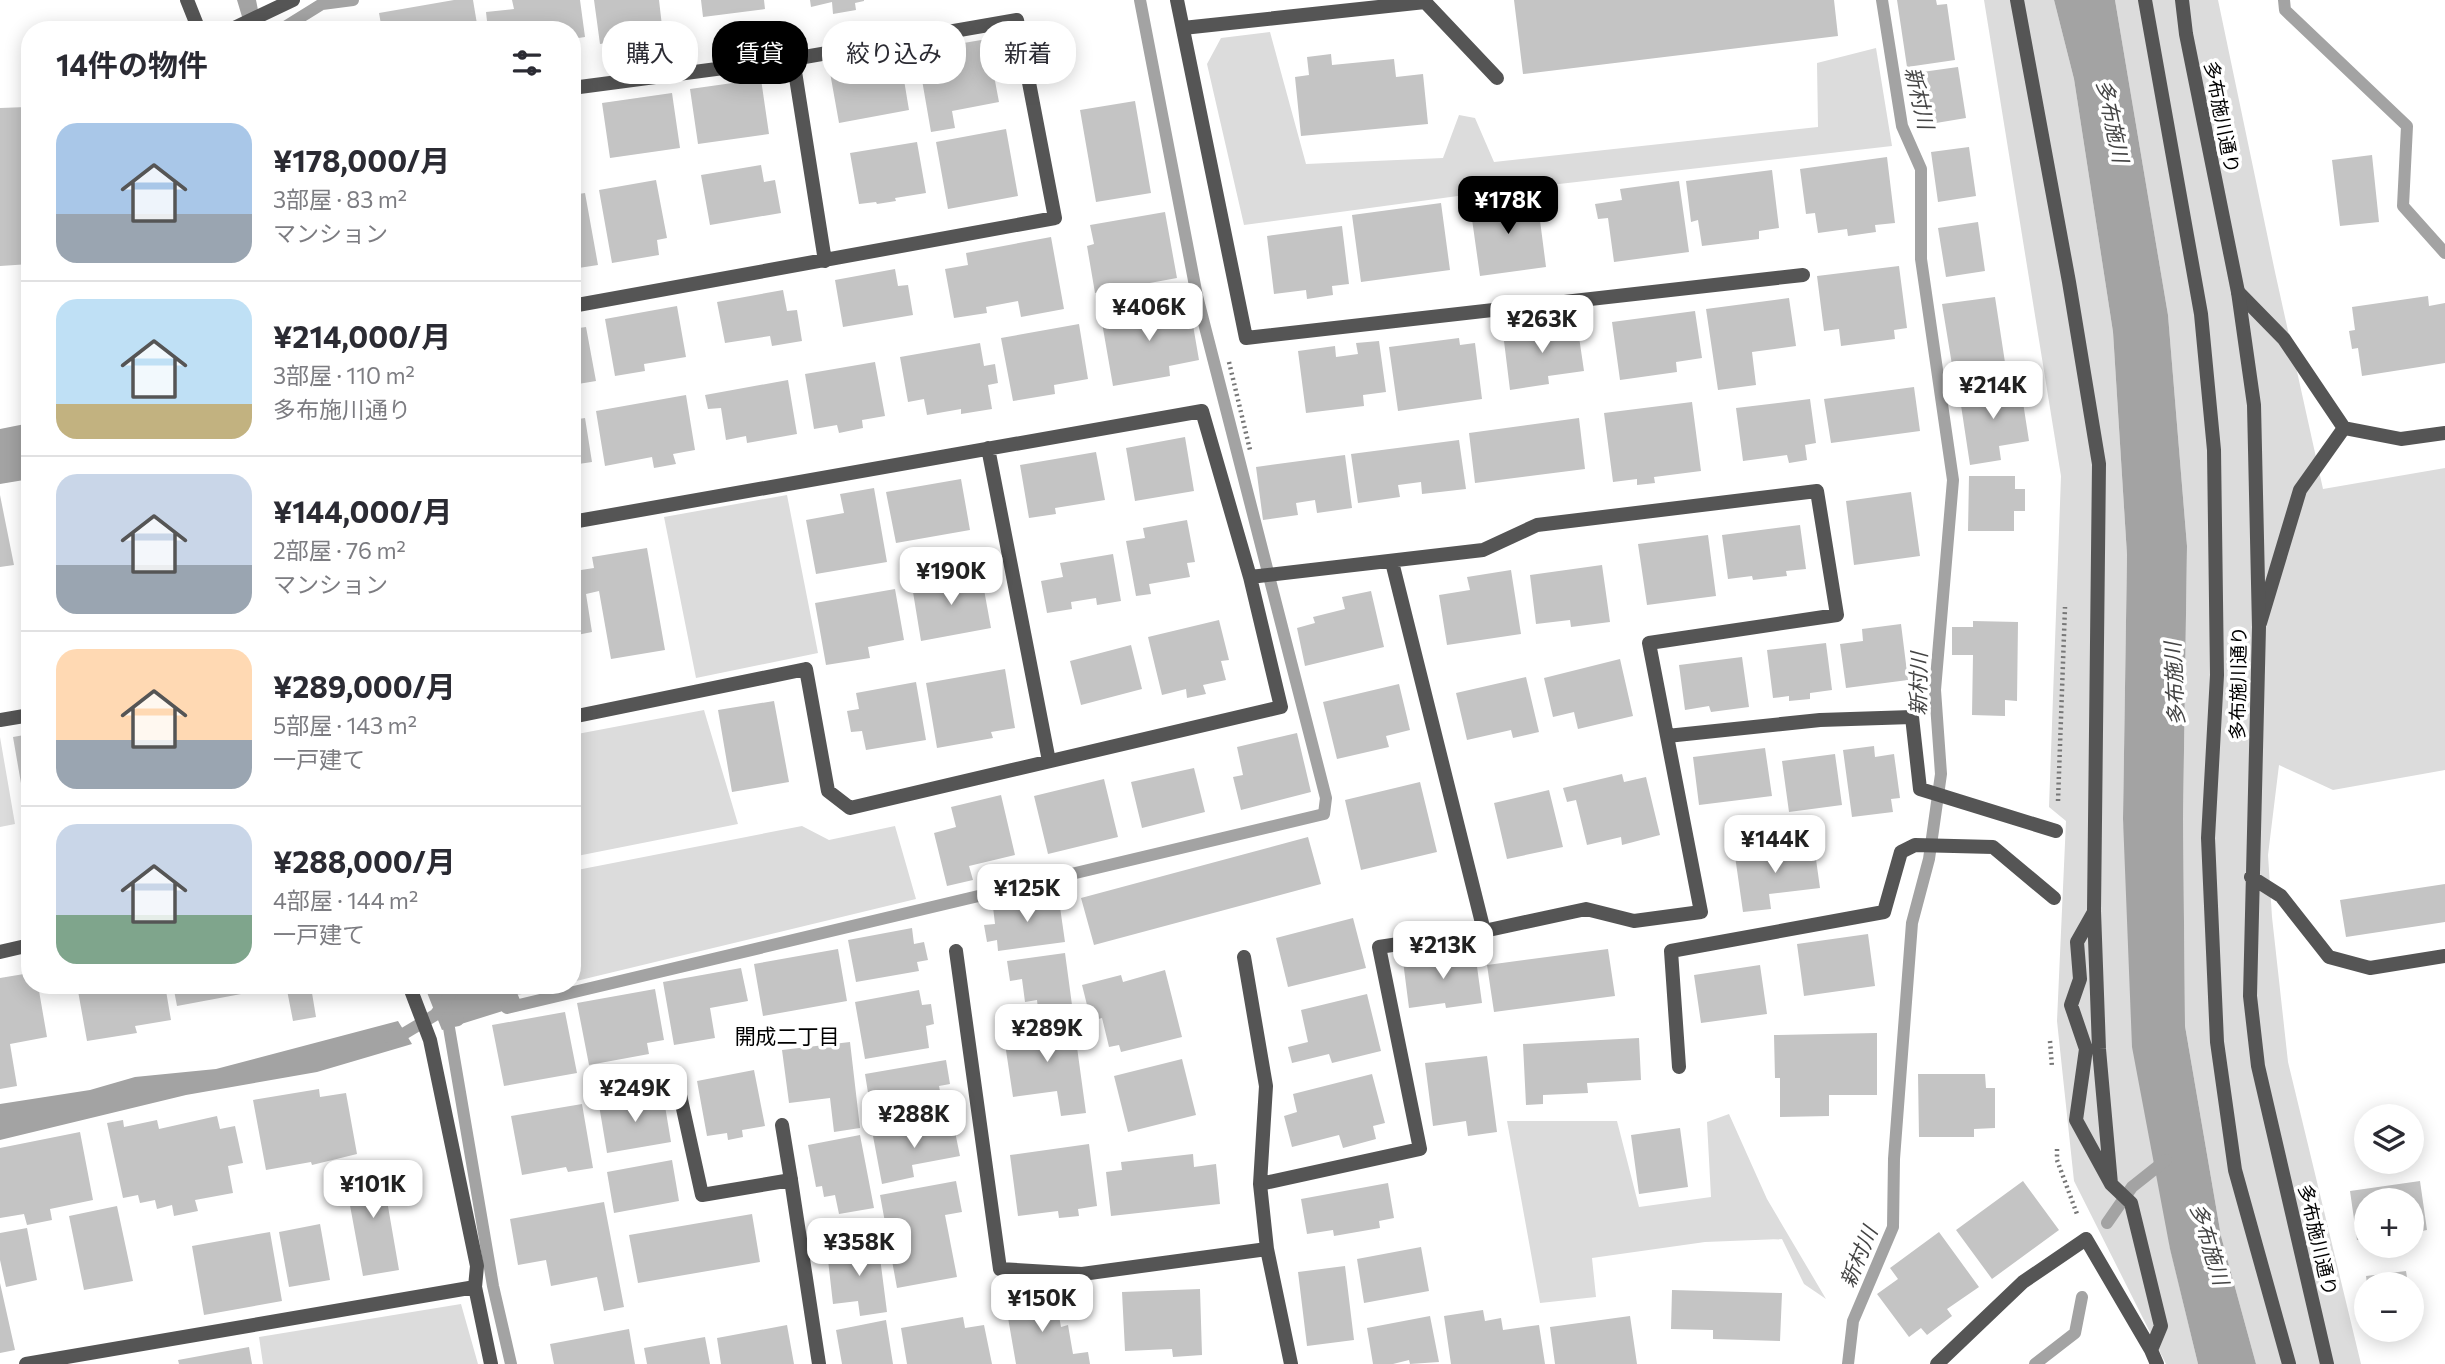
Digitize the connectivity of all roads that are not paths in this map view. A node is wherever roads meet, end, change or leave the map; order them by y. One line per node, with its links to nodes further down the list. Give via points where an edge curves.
1 (187, 0): 7 (street)
2 (293, 0): 8 (street)
3 (1177, 0): 9 (street)
4 (2017, 0): 34 (street, via 2099,464)
5 (2145, 0): 57 (street, via 2201,314 2214,450 2217,675 2208,838 2217,1042 2235,1170)
6 (2182, 0): 17 (street, 多布施川通り)
7 (195, 21)
8 (248, 21)
9 (1183, 28): 12 (street, via 1425,2); 16 (street, via 1245,338)
10 (808, 56): 15 (street, via 1017,20 1055,218)
11 (712, 70): 14 (street)
12 (1497, 78)
13 (797, 84): 15 (street)
14 (581, 87)
15 (825, 261): 18 (street)
16 (1803, 275)
17 (2238, 292): 19 (street, via 2284,339); 25 (street, 多布施川通り, via 2253,405)
18 (581, 304)
19 (2344, 428): 20 (street, via 2401,439); 25 (street, via 2300,489)
20 (2445, 433)
21 (988, 448): 22 (street); 24 (street, via 1202,411); 30 (street)
22 (581, 520)
23 (1392, 562): 24 (street); 29 (street, via 1483,550 1537,525 1817,491 1837,615 1649,643); 35 (street)
24 (1254, 576): 30 (street, via 1281,707)
25 (2259, 627): 32 (street, 多布施川通り)
26 (581, 715): 30 (street, via 806,669 828,792 850,807)
27 (21, 716): 28 (street)
28 (0, 720)
29 (1667, 736): 31 (street, via 1820,720 1912,717 1920,789); 35 (street, via 1700,912 1634,921 1586,909)
30 (1049, 761)
31 (2056, 831)
32 (2251, 877): 39 (street, via 2281,896 2329,957 2370,968); 58 (street, 多布施川通り, via 2250,996 2258,1066)
33 (2054, 898): 43 (street, via 1993,847 1915,845 1901,852 1884,912 1671,951)
34 (2094, 911): 42 (street); 42 (street, via 2077,942 2080,979 2071,1005)
35 (1484, 930): 47 (street, via 1379,947 1420,1149)
36 (21, 947): 38 (street)
37 (956, 951): 49 (street, via 1000,1269 1082,1274)
38 (0, 952)
39 (2445, 956)
40 (1244, 957): 47 (street, via 1266,1086)
41 (411, 994): 50 (street, via 430,1040 477,1266)
42 (2092, 1049): 48 (street); 48 (street, via 2076,1120)
43 (1679, 1067)
44 (680, 1096): 46 (street, via 702,1195)
45 (782, 1125): 46 (street)
46 (791, 1180): 54 (street)
47 (1260, 1184): 49 (street)
48 (2111, 1184): 51 (street, via 2131,1203 2161,1326)
49 (1267, 1249): 55 (street)
50 (475, 1287): 52 (street); 53 (street)
51 (2154, 1357): 56 (street, via 2086,1239 2023,1282)
52 (26, 1364)
53 (491, 1364)
54 (819, 1364)
55 (1291, 1364)
56 (1937, 1364)
57 (2290, 1364)
58 (2327, 1364)

